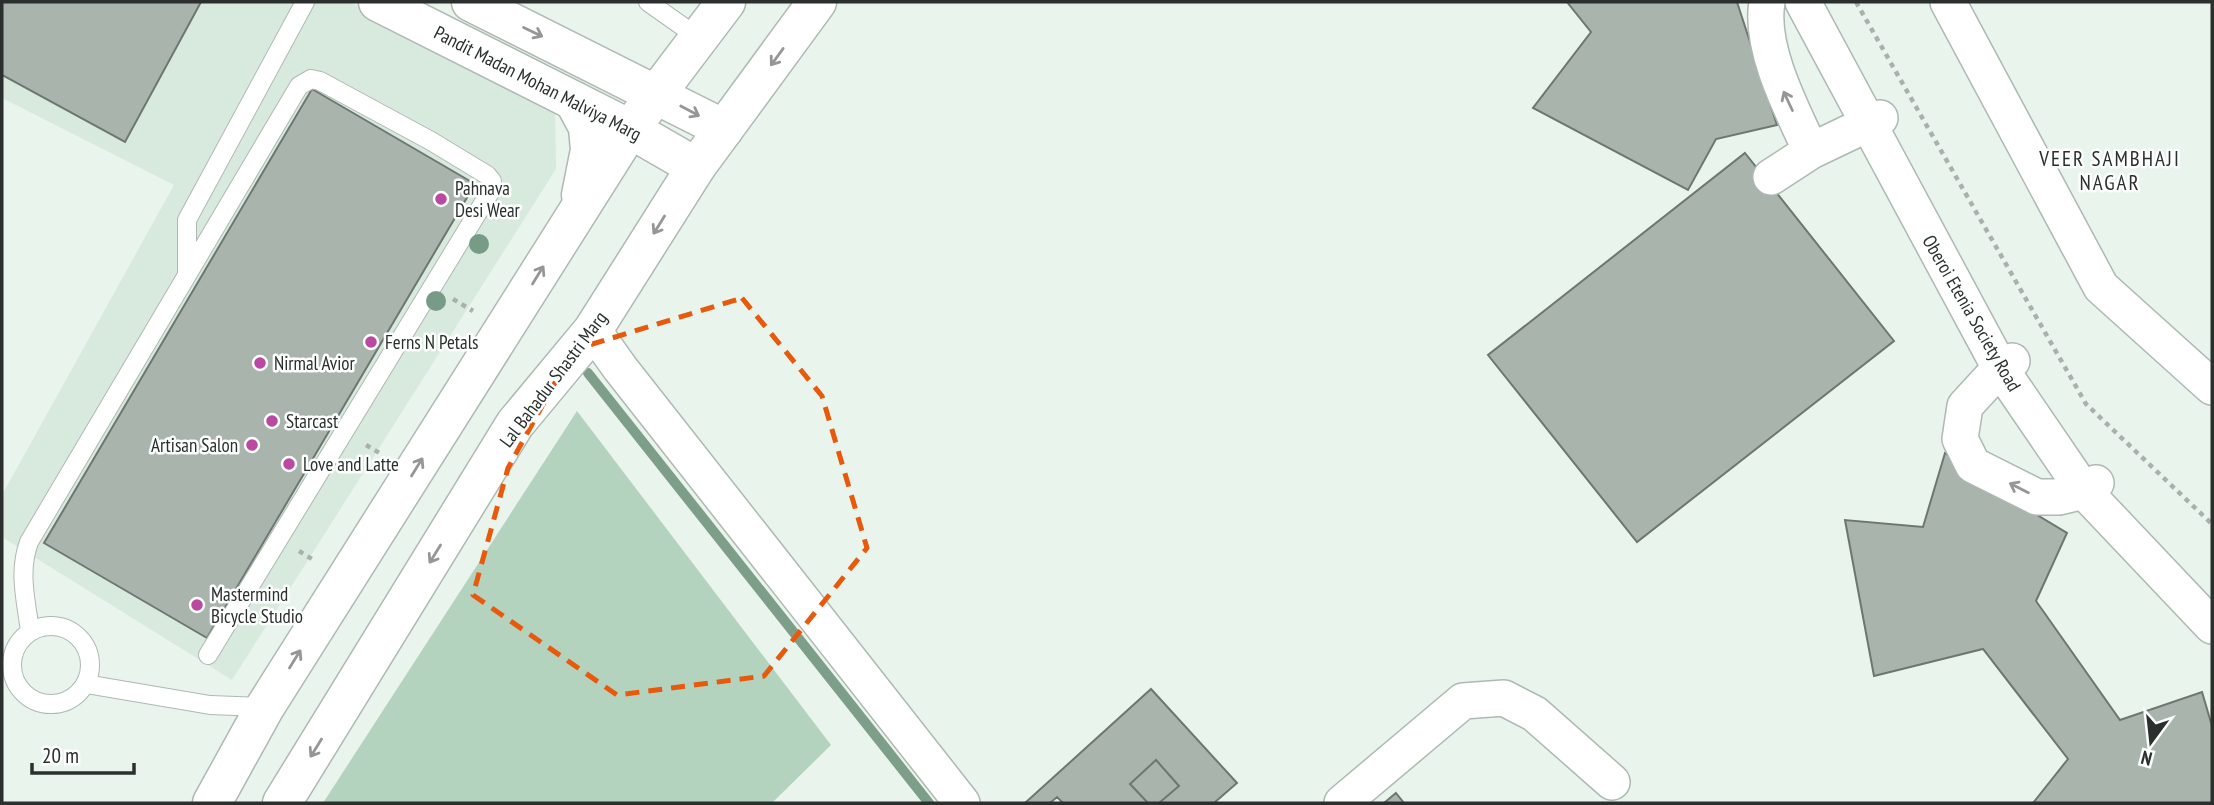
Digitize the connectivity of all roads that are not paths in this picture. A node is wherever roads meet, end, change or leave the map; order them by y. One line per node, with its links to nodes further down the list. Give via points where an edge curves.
1 (304, 2): 21 (lane, via 187,219)
2 (378, 2): 13 (main road, Pandit Madan Mohan Malviya Marg)
3 (471, 2): 12 (main road, one-way to 12)
4 (648, 2): 11 (lane)
5 (726, 2): 11 (main road)
6 (817, 2): 16 (main road, Lal Bahadur Shastri Marg, one-way to 16)
7 (1767, 2): 17 (street, one-way to 7, via 1779,83 1765,16)
8 (1803, 2): 14 (street, Oberoi Etenia Society Road)
9 (1816, 2): 14 (street)
10 (1948, 2): 24 (street, via 2101,287)
11 (699, 38): 12 (main road)
12 (657, 93): 15 (main road); 16 (main road, one-way to 16)
13 (575, 101): 15 (main road, Pandit Madan Mohan Malviya Marg); 20 (main road, via 589,127 590,150)
14 (1874, 121): 17 (street); 23 (street, Oberoi Etenia Society Road)
15 (630, 129): 18 (main road, Pandit Madan Mohan Malviya Marg); 20 (main road)
16 (724, 129): 18 (main road, Lal Bahadur Shastri Marg)
17 (1811, 151): 19 (street)
18 (696, 167): 22 (main road, Lal Bahadur Shastri Marg, one-way to 22)
19 (1771, 177)
20 (577, 214): 32 (main road, one-way to 20)
21 (187, 274): 28 (lane, via 29,542 22,577); 29 (lane, via 304,81 320,81 431,141 492,181 488,197)
22 (593, 330): 35 (main road, Lal Bahadur Shastri Marg, one-way to 35, via 515,424); 36 (street)
23 (2006, 365): 25 (street, Oberoi Etenia Society Road); 25 (street, one-way to 23, via 2059,497 2037,497 1973,465 1960,439 1965,406)
24 (2212, 387)
25 (2090, 487): 26 (street); 27 (street, Oberoi Etenia Society Road)
26 (2212, 601)
27 (2212, 626)
28 (30, 631): 30 (lane, via 54,626 78,637 90,659); 31 (lane, via 20,640 11,663)
29 (208, 654)
30 (86, 684): 31 (lane, via 77,695 54,705); 32 (lane, via 210,705)
31 (10, 690)
32 (265, 707): 34 (main road)
33 (1612, 782): 37 (street, via 1535,714 1504,698 1463,701)
34 (212, 803)
35 (282, 803)
36 (962, 803)
37 (1342, 803)

